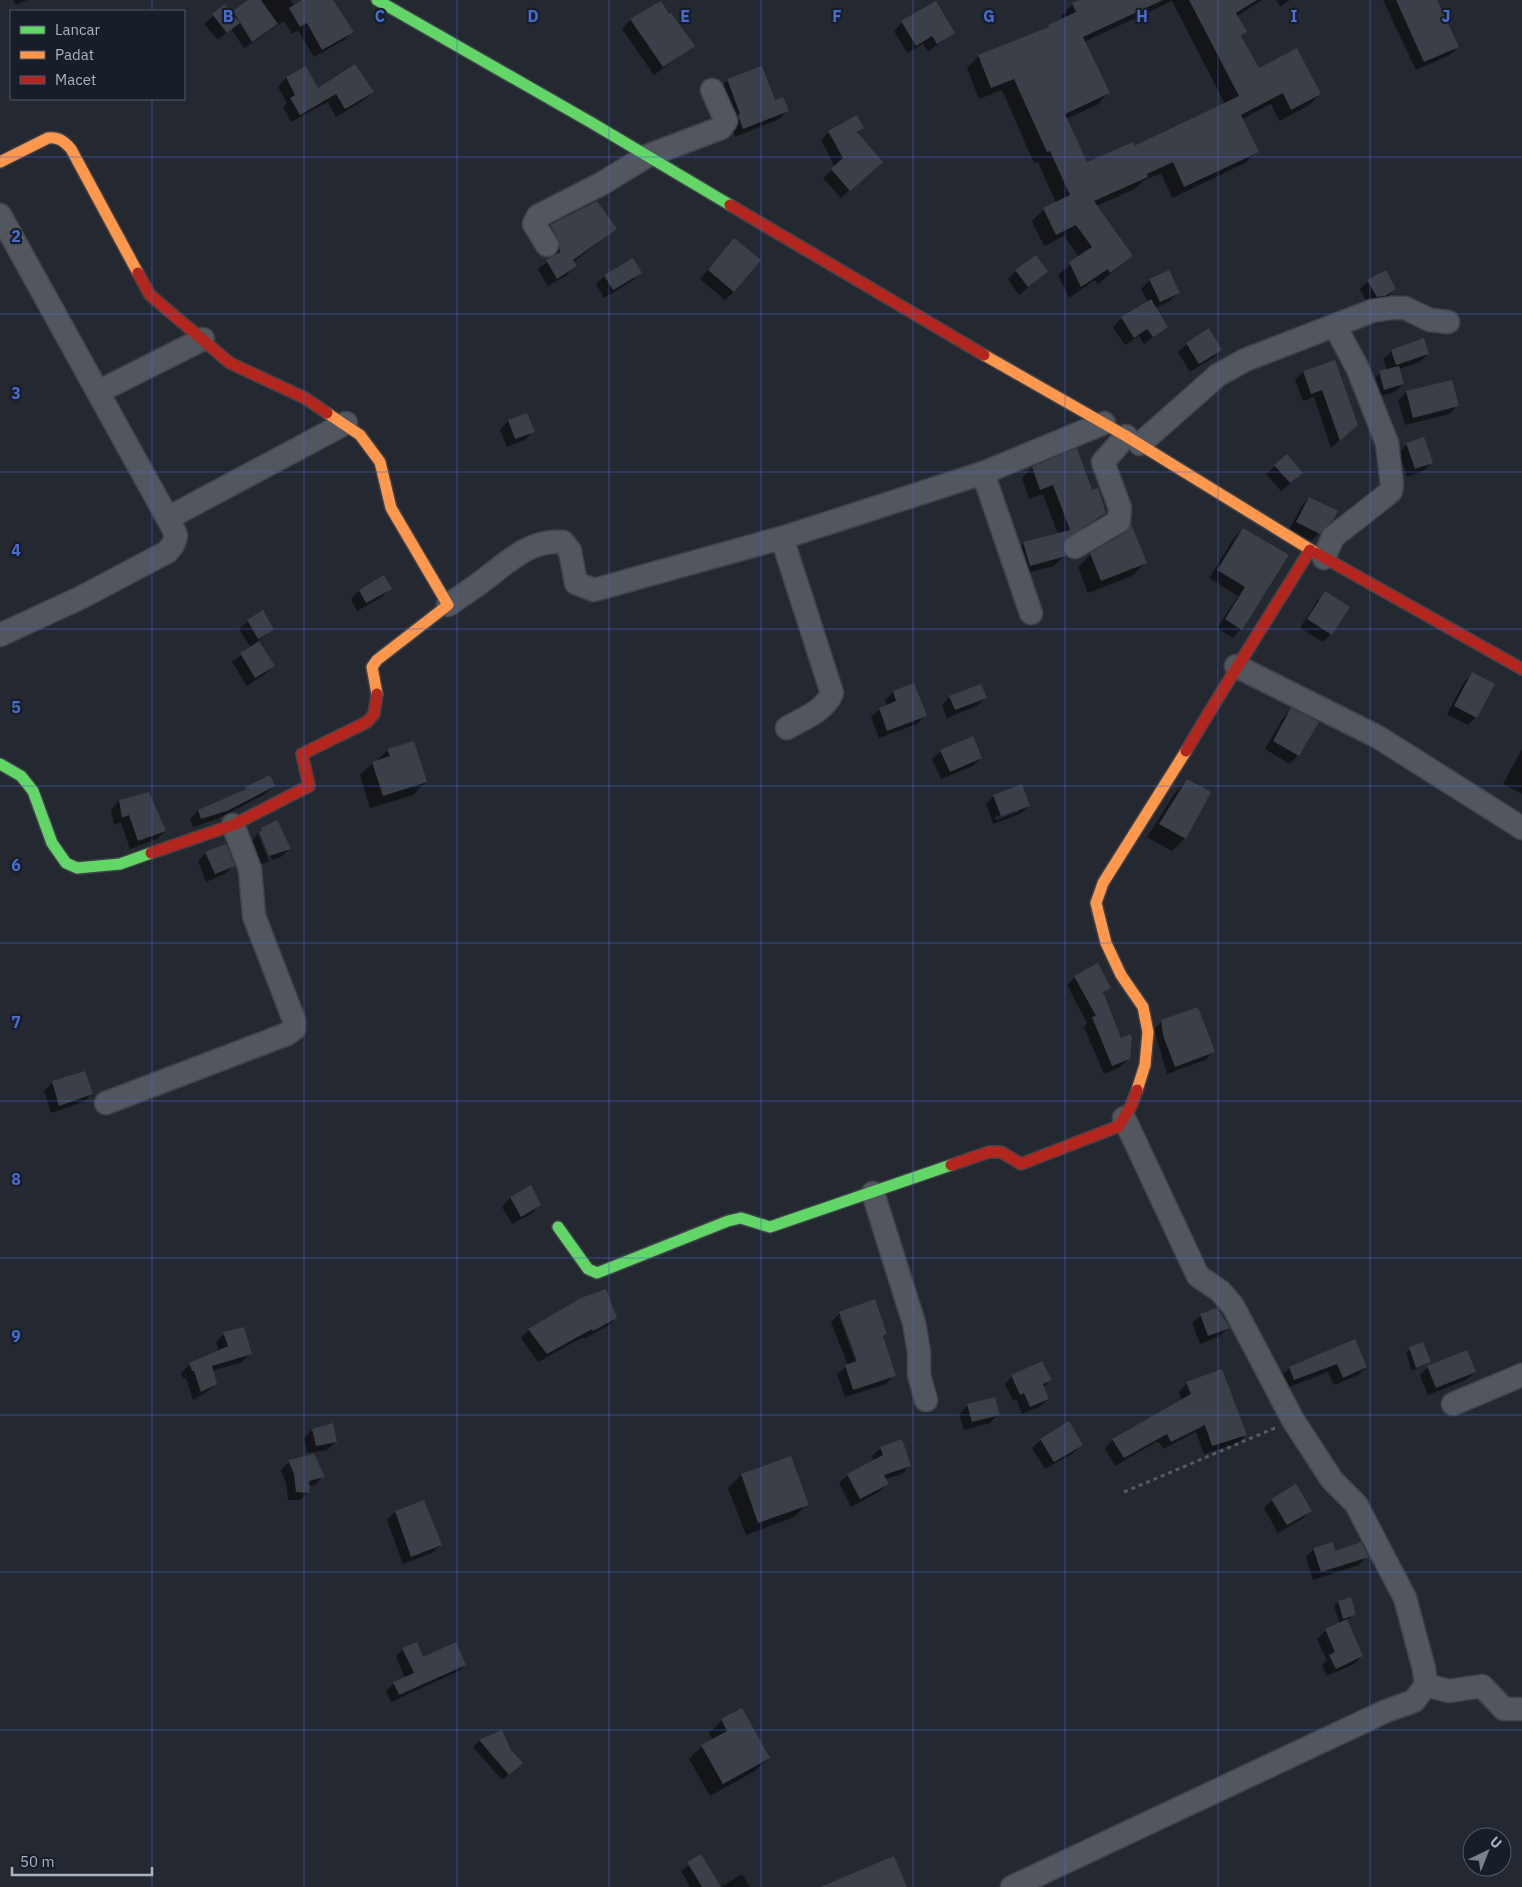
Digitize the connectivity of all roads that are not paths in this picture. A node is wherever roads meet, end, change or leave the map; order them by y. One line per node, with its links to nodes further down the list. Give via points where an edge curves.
1 (387, 2): 3 (street)
2 (712, 90): 3 (street, via 726,121 721,128)
3 (647, 156): 6 (street, via 602,184 538,216 534,224); 12 (street, via 852,279)
4 (0, 162): 9 (street, via 48,138 57,136 64,140 145,289)
5 (0, 215): 10 (street)
6 (547, 245)
7 (1448, 322): 8 (street, via 1430,320 1405,308 1392,308 1360,315)
8 (1335, 326): 13 (street, via 1245,360 1218,375); 18 (street, via 1357,367 1387,443 1392,485 1391,491 1332,537)
9 (203, 339): 10 (street); 11 (street, via 230,363 277,383)
10 (100, 391): 15 (street)
11 (346, 423): 15 (street); 19 (street, via 360,435 380,462 391,508)
12 (1104, 423): 13 (street); 14 (street)
13 (1133, 440): 17 (street, via 1103,462 1120,508 1119,521); 18 (street)
14 (984, 473): 16 (street); 20 (street)
15 (168, 518): 21 (street, via 176,536 167,552)
16 (782, 538): 19 (street, via 594,590 576,583 570,551 563,542 552,541 534,545 513,557); 24 (street, via 832,694 823,706)
17 (1075, 547)
18 (1317, 554): 22 (street); 23 (street)
19 (448, 605): 26 (street, via 372,667 378,707 370,720 302,754 309,786)
20 (1031, 612)
21 (0, 635)
22 (1236, 666): 27 (street, via 1378,737); 29 (street, via 1103,883 1096,904 1106,943 1121,975 1143,1007 1148,1032 1145,1065)
23 (1522, 669)
24 (787, 728)
25 (0, 764): 26 (street, via 26,780 57,855 77,868 120,864)
26 (233, 825): 28 (street, via 250,869 254,916 294,1020 294,1029)
27 (1522, 828)
28 (106, 1103)
29 (1124, 1118): 30 (street, via 1119,1126 1021,1164 1001,1152 989,1152); 35 (street, via 1198,1276 1220,1291 1233,1306 1293,1420 1332,1480 1356,1504 1405,1598)
30 (872, 1192): 31 (street, via 770,1227 752,1219 728,1221 597,1273 588,1269); 33 (street, via 914,1324 919,1375)
31 (558, 1226)
32 (1522, 1375): 34 (street)
33 (926, 1400)
34 (1453, 1404)
35 (1426, 1685): 36 (street, via 1449,1691 1482,1686 1504,1709); 37 (street, via 1414,1701 1386,1711)
36 (1522, 1709)
37 (1012, 1887)

